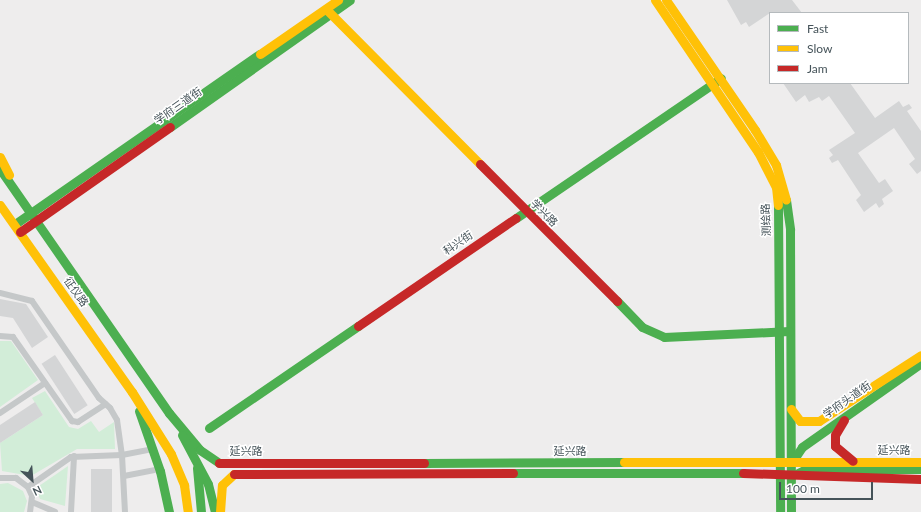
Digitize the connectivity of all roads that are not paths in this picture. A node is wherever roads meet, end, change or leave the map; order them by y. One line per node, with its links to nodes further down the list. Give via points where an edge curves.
1 (338, 0): 5 (main road, 学府三道街)
2 (350, 0): 5 (main road, 学府三道街)
3 (655, 0): 7 (main road, 测绘路)
4 (666, 0): 6 (main road, 测绘路)
5 (328, 11): 12 (main road, 学兴路); 13 (main road, 学府三道街)
6 (721, 78): 7 (main road, 科兴街); 16 (main road, 测绘路, via 773,158 784,187 790,230)
7 (712, 84): 12 (main road, 科兴街); 16 (main road, 测绘路, via 758,152 776,187 780,216)
8 (0, 157): 10 (main road)
9 (0, 169): 10 (main road)
10 (20, 196): 13 (main road)
11 (1, 206): 14 (main road, 征仪路)
12 (525, 212): 16 (main road, 学兴路, via 652,334 664,337); 27 (main road, 科兴街)
13 (33, 218): 14 (main road, 学府三道街); 26 (main road)
14 (17, 228): 21 (main road, 征仪路)
15 (0, 293): 22 (street, via 32,301)
16 (784, 331): 23 (main road, 测绘路); 35 (main road, 测绘路)
17 (0, 336): 20 (street, via 13,338)
18 (921, 355): 23 (main road, 学府头道街, via 843,408 819,421 800,421)
19 (921, 363): 24 (main road, 学府头道街)
20 (44, 383): 22 (street, via 72,421 78,422); 25 (street)
21 (132, 392): 28 (main road); 50 (main road, via 170,454 184,485)
22 (106, 404): 30 (street, via 117,420)
23 (791, 408): 32 (main road, 测绘路)
24 (851, 412): 32 (main road, 学府头道街, via 802,447); 33 (main road, via 838,428 835,442 838,451)
25 (0, 413)
26 (169, 413): 31 (main road); 35 (main road, 延兴路, via 200,450 219,463)
27 (209, 428)
28 (152, 449): 30 (street); 36 (main road)
29 (74, 456): 30 (street); 43 (street); 47 (street)
30 (122, 456): 40 (street)
31 (195, 460): 51 (main road); 52 (main road, via 211,490)
32 (792, 462): 33 (main road, 延兴路); 35 (main road, 延兴路); 38 (main road, 测绘路)
33 (854, 462): 34 (main road, 延兴路)
34 (921, 462)
35 (780, 463): 39 (main road, 测绘路)
36 (159, 469): 40 (street); 49 (main road)
37 (921, 469): 38 (main road, via 806,469)
38 (795, 473): 39 (main road, 延兴路); 42 (main road, 延兴路, via 807,477); 55 (main road, 测绘路)
39 (781, 474): 53 (main road, 延兴路, via 234,474 222,485); 54 (main road, 测绘路)
40 (124, 476): 48 (street)
41 (0, 478): 43 (street, via 16,478)
42 (921, 479)
43 (28, 486): 44 (street)
44 (32, 502): 45 (street); 46 (street)
45 (30, 512)
46 (55, 512)
47 (71, 512)
48 (125, 512)
49 (169, 512)
50 (188, 512)
51 (201, 512)
52 (215, 512)
53 (220, 512)
54 (780, 512)
55 (791, 512)

